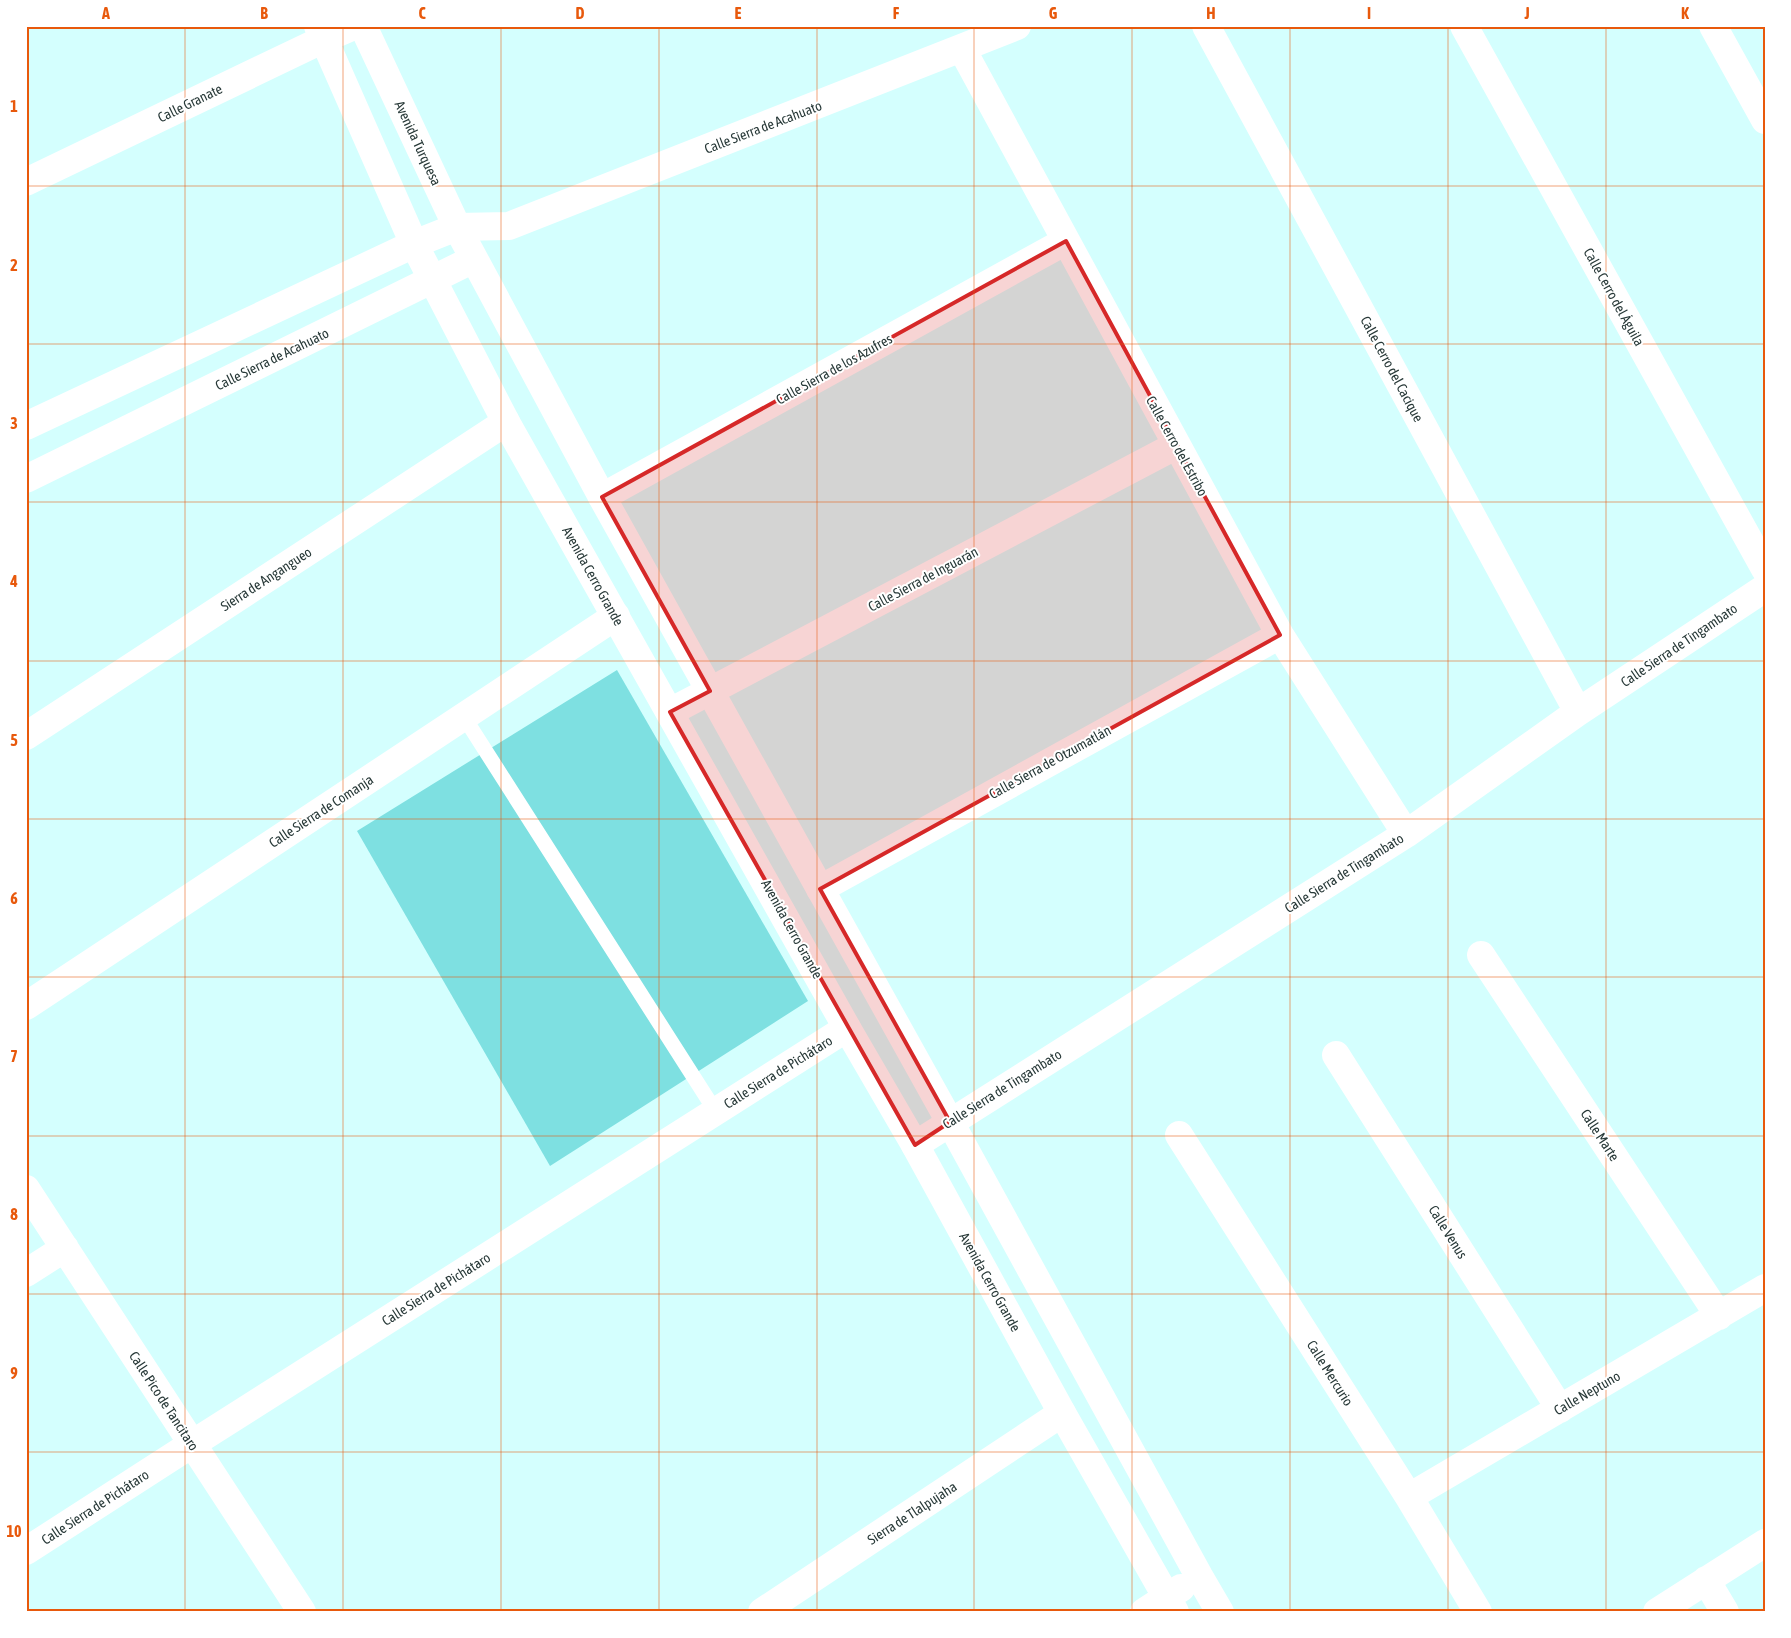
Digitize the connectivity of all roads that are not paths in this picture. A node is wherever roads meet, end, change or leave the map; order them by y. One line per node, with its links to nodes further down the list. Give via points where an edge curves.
1 (354, 26): 7 (street, Calle Granate)
2 (363, 26): 12 (street, Avenida Turquesa)
3 (1017, 26): 8 (street, Calle Sierra de Acahuato)
4 (1206, 26): 28 (street, Calle Cerro del Cacique)
5 (1464, 26): 22 (street, Calle Cerro del Águila)
6 (1713, 26): 9 (street)
7 (321, 32): 10 (street, Calle Granate); 14 (street)
8 (962, 49): 11 (street, Calle Sierra de Acahuato); 13 (street, Calle Cerro del Estribo)
9 (1765, 120)
10 (26, 182)
11 (509, 226): 12 (street, Calle Sierra de Acahuato); 15 (street, Calle Sierra de Acahuato)
12 (457, 227): 14 (street, Calle Sierra de Acahuato); 15 (street, Avenida Turquesa)
13 (1066, 242): 19 (street, Calle Cerro del Estribo); 21 (street, Calle Sierra de los Azufres)
14 (414, 244): 16 (street, Avenida Cerro Grande); 18 (street, Calle Sierra de Acahuato)
15 (474, 259): 16 (street, Calle Sierra de Acahuato); 21 (street)
16 (432, 281): 17 (street, Avenida Cerro Grande); 20 (street, Calle Sierra de Acahuato)
17 (506, 422): 24 (street, Avenida Cerro Grande); 30 (street, Sierra de Angangueo)
18 (26, 426)
19 (1177, 445): 25 (street, Calle Cerro del Estribo); 26 (street, Calle Sierra de Inguarán)
20 (26, 479)
21 (602, 496): 26 (street)
22 (1765, 568)
23 (1765, 588): 28 (street, Calle Sierra de Tingambato)
24 (616, 616): 27 (street, Avenida Cerro Grande); 29 (street, Calle Sierra de Comanja)
25 (1280, 635): 31 (street, Calle Cerro del Estribo); 32 (street, Calle Sierra de Otzumatlán)
26 (710, 691): 27 (street, Calle Sierra de Inguarán); 32 (street)
27 (670, 712): 35 (street, Avenida Cerro Grande)
28 (1578, 712): 31 (street, Calle Sierra de Tingambato)
29 (464, 717): 34 (street, Calle Sierra de Comanja); 37 (lane)
30 (26, 736)
31 (1406, 834): 38 (street, Calle Sierra de Tingambato)
32 (820, 889): 38 (street)
33 (1481, 955): 45 (street, Calle Marte)
34 (26, 1006)
35 (847, 1028): 37 (street, Calle Sierra de Pichátaro); 40 (street, Avenida Cerro Grande)
36 (1336, 1055): 46 (street, Calle Venus)
37 (716, 1112): 48 (street, Calle Sierra de Pichátaro)
38 (950, 1122): 40 (street, Calle Sierra de Tingambato); 52 (street)
39 (1179, 1135): 49 (street, Calle Mercurio)
40 (915, 1145): 47 (street, Avenida Cerro Grande)
41 (26, 1189): 42 (street, Calle Pico de Tancitaro)
42 (64, 1248): 43 (street); 48 (street, Calle Pico de Tancitaro)
43 (26, 1273)
44 (1765, 1288): 45 (street, Calle Neptuno)
45 (1719, 1316): 46 (street, Calle Neptuno)
46 (1560, 1409): 49 (street, Calle Neptuno)
47 (1062, 1413): 54 (street, Avenida Cerro Grande); 56 (street, Sierra de Tlalpujaha)
48 (192, 1444): 51 (street, Calle Sierra de Pichátaro); 55 (street, Calle Pico de Tancitaro)
49 (1408, 1496): 59 (street, Calle Mercurio)
50 (1765, 1543): 53 (street)
51 (26, 1551)
52 (1199, 1576): 54 (street); 58 (street)
53 (1706, 1580): 60 (street); 61 (street)
54 (1171, 1604): 57 (street)
55 (302, 1612)
56 (762, 1612)
57 (1144, 1612)
58 (1220, 1612)
59 (1478, 1612)
60 (1657, 1612)
61 (1725, 1612)

